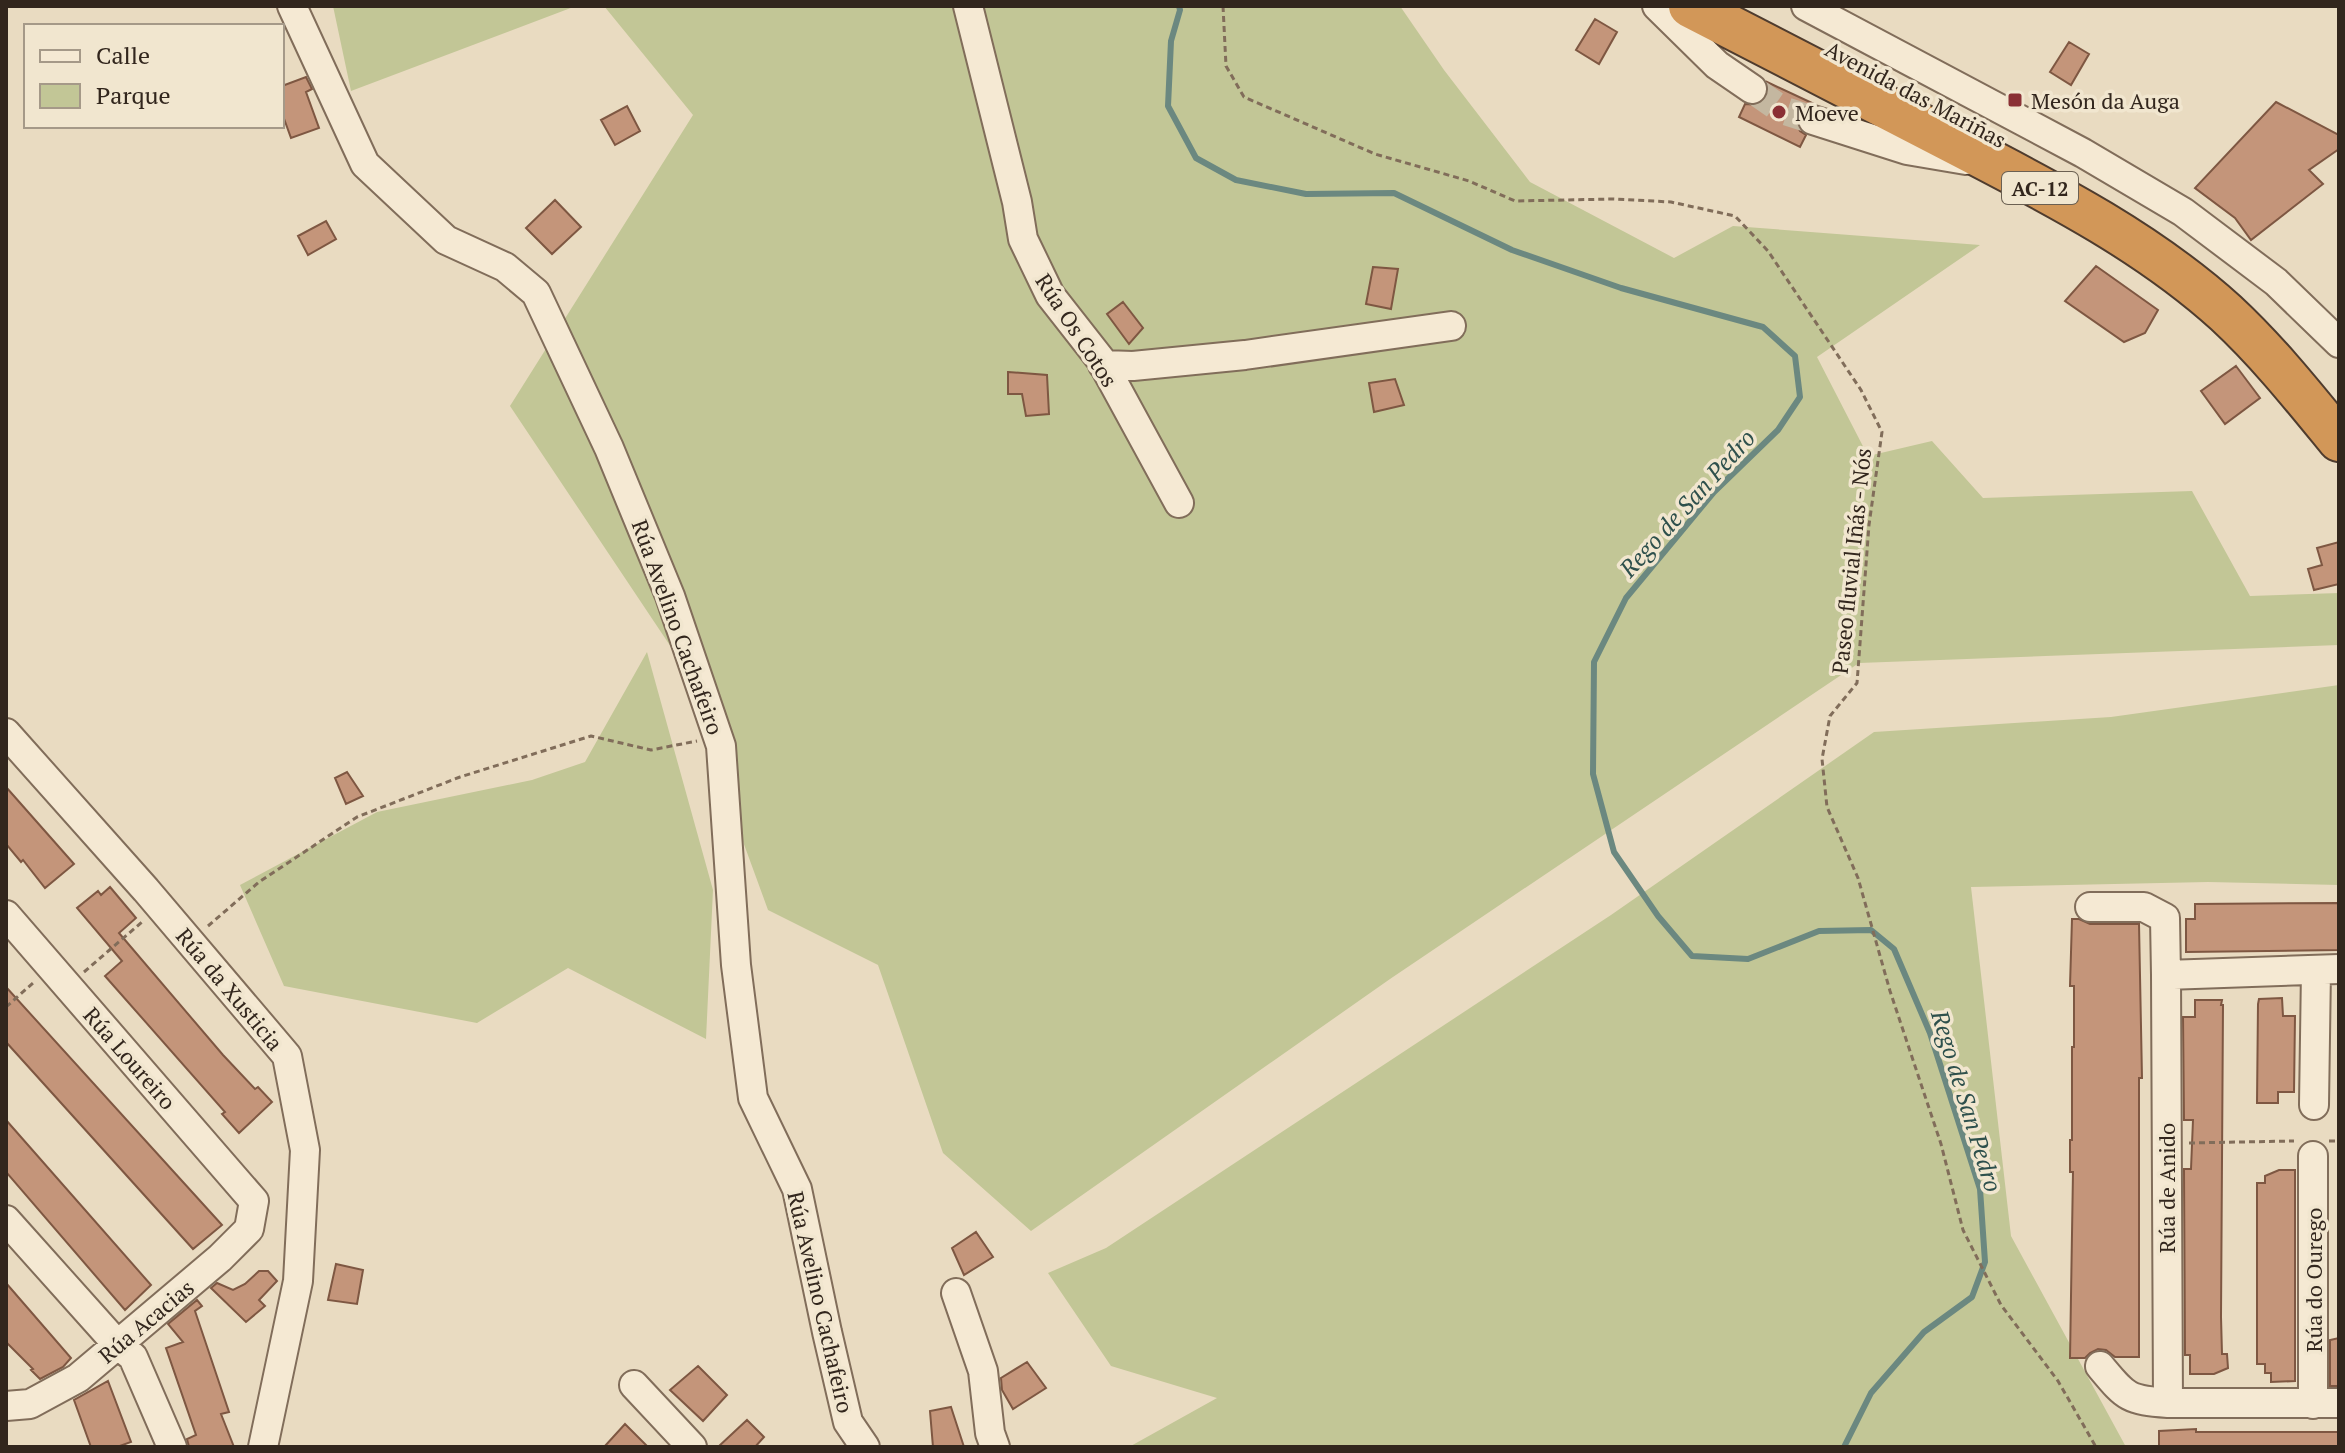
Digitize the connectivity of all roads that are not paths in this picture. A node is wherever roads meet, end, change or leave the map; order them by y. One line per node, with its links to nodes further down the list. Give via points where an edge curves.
1 (292, 6): 35 (street, Rúa Avelino Cachafeiro, via 365,164 446,240 505,267 536,293 665,582 721,746 736,965 753,1098 797,1189 848,1422)
2 (968, 6): 12 (street, Rúa Os Cotos, via 1023,239 1050,295)
3 (1657, 6): 7 (street, via 1717,65)
4 (1690, 6): 9 (highway, Avenida das Mariñas / AC-12)
5 (1747, 6): 13 (highway, Avenida das Mariñas / AC-12, via 2152,223 2216,269 2298,346)
6 (1806, 6): 11 (street, Avenida das Mariñas, via 2183,212 2276,282)
7 (1752, 89)
8 (1813, 120): 9 (street, via 1907,150)
9 (2005, 169): 14 (highway, Avenida das Mariñas / AC-12, via 2156,258 2225,313)
10 (1451, 326): 12 (street, via 1245,355)
11 (2339, 343)
12 (1103, 365): 15 (street, Rúa Os Cotos)
13 (2339, 397)
14 (2339, 440)
15 (1179, 503)
16 (6, 733): 33 (street, Rúa da Xusticia, via 287,1056 305,1150 298,1281)
17 (2090, 907): 20 (street, Rúa de Anido, via 2144,907 2165,918)
18 (6, 915): 23 (street, Rúa Loureiro)
19 (2327, 969): 20 (street); 21 (street)
20 (2166, 975): 29 (street, Rúa de Anido)
21 (2314, 1105)
22 (2313, 1149): 30 (street, Rúa do Ourego)
23 (254, 1201): 26 (street, Rúa Acacias, via 249,1229 240,1239)
24 (6, 1220): 26 (street)
25 (956, 1293): 36 (street, via 983,1371)
26 (117, 1344): 31 (street, Rúa Acacias, via 78,1378 30,1404); 32 (street, via 133,1357)
27 (2100, 1366): 29 (street, via 2136,1401)
28 (634, 1385): 34 (street)
29 (2168, 1403): 30 (street)
30 (2326, 1403)
31 (6, 1406)
32 (172, 1447)
33 (263, 1447)
34 (692, 1447)
35 (865, 1447)
36 (995, 1447)

